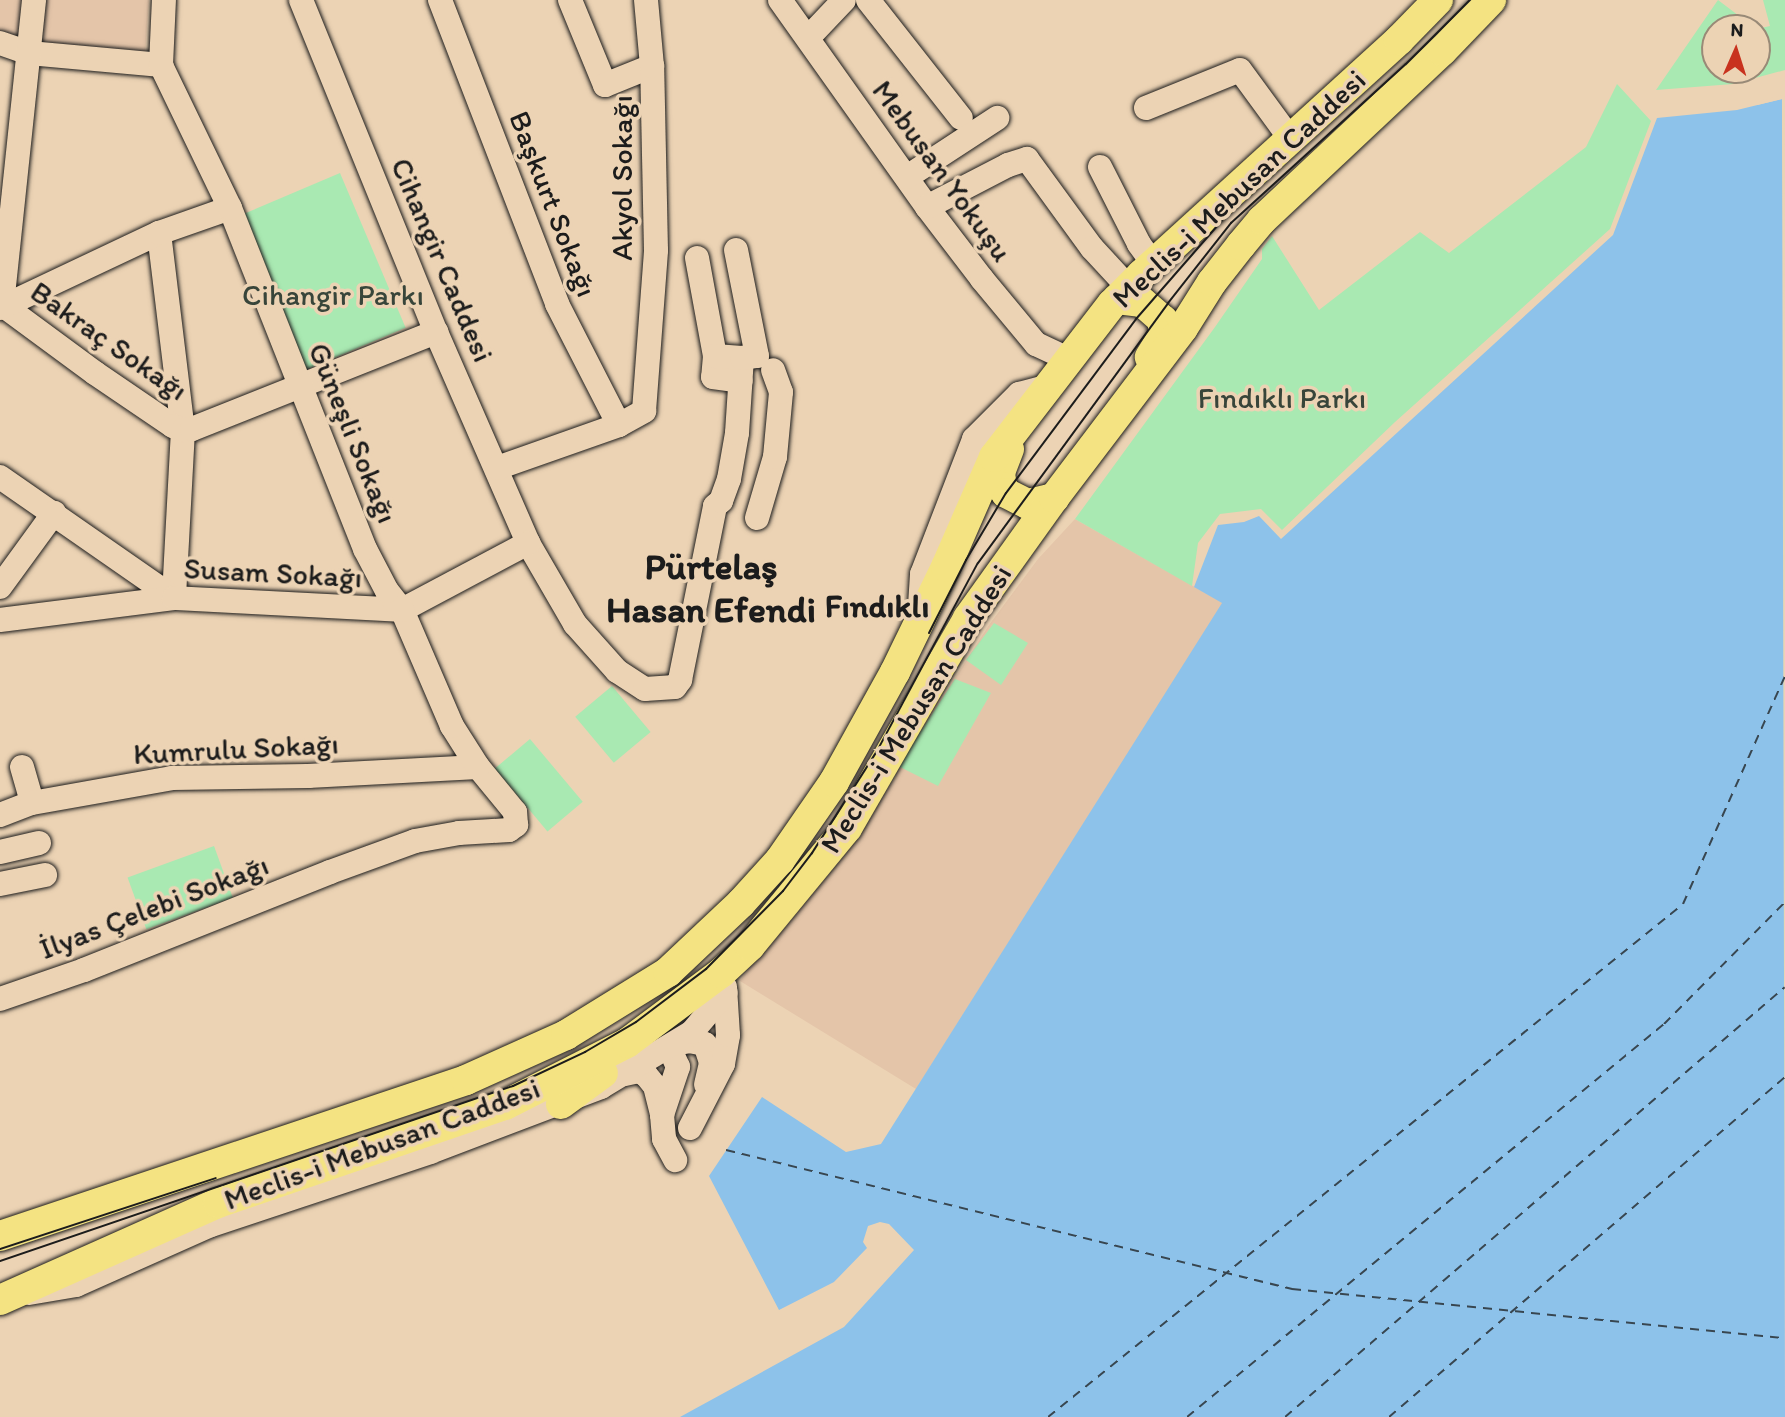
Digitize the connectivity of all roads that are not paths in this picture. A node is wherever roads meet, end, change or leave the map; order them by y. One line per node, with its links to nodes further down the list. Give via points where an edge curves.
1 (34, 0): 14 (street)
2 (164, 0): 15 (street, Güneşli Sokağı)
3 (301, 0): 31 (street, Cihangir Caddesi)
4 (440, 0): 37 (street, Başkurt Sokağı, via 556,304)
5 (570, 0): 16 (street, via 605,85)
6 (646, 0): 16 (street, Akyol Sokağı)
7 (780, 0): 12 (street, Mebusan Yokuşu)
8 (844, 0): 12 (street)
9 (868, 0): 18 (street)
10 (1438, 0): 20 (main road, Meclis-i Mebusan Caddesi)
11 (1491, 0): 36 (main road, Meclis-i Mebusan Caddesi, via 1262,220)
12 (808, 38): 22 (street, Mebusan Yokuşu)
13 (0, 43): 14 (street)
14 (29, 53): 15 (street); 30 (street)
15 (161, 65): 24 (street, Güneşli Sokağı)
16 (652, 66): 37 (street, Akyol Sokağı, via 656,250 647,400 644,411)
17 (1146, 108): 20 (street, via 1240,70)
18 (961, 118)
19 (997, 118): 22 (street)
20 (1292, 141): 28 (main road, Meclis-i Mebusan Caddesi)
21 (1100, 167): 28 (street)
22 (907, 177): 23 (street, Mebusan Yokuşu)
23 (927, 207): 29 (street, via 1027,159); 32 (street, Mebusan Yokuşu, via 1036,344)
24 (230, 208): 25 (street); 35 (street, Güneşli Sokağı)
25 (159, 233): 30 (street); 39 (street)
26 (736, 250): 33 (street)
27 (697, 258): 33 (street, via 715,356 713,377)
28 (1153, 264): 29 (main road, Meclis-i Mebusan Caddesi)
29 (1123, 293): 32 (main road, Meclis-i Mebusan Caddesi); 36 (main road, via 1163,320 1163,336 1146,362)
30 (1, 305): 39 (street, Bakraç Sokağı)
31 (436, 332): 35 (street); 40 (street, Cihangir Caddesi)
32 (1071, 360): 34 (main road, Meclis-i Mebusan Caddesi)
33 (754, 366): 44 (street, via 781,392 775,457); 45 (street, Cihangir Caddesi, via 729,479 715,506 675,687 645,689 617,671 575,624)
34 (1049, 386): 38 (main road, Meclis-i Mebusan Caddesi); 50 (street, via 1019,394 974,439 922,574)
35 (302, 387): 39 (street); 48 (street, Güneşli Sokağı, via 365,549)
36 (1138, 387): 42 (main road, Meclis-i Mebusan Caddesi)
37 (620, 425): 40 (street, Akyol Sokağı)
38 (1018, 426): 42 (main road, via 1000,473 1002,487 1028,504); 50 (main road, Meclis-i Mebusan Caddesi, via 988,469)
39 (183, 430): 47 (street)
40 (497, 468): 45 (street, Cihangir Caddesi)
41 (0, 477): 43 (street)
42 (1054, 498): 60 (main road, Meclis-i Mebusan Caddesi, via 968,618 847,828)
43 (54, 513): 46 (street); 47 (street)
44 (757, 518)
45 (528, 542): 48 (street, Susam Sokağı)
46 (0, 587)
47 (174, 598): 48 (street, Susam Sokağı); 49 (street, Susam Sokağı)
48 (402, 610): 52 (street, Güneşli Sokağı, via 452,726)
49 (0, 620)
50 (919, 622): 68 (main road, Meclis-i Mebusan Caddesi, via 863,733 797,838 707,937 668,972 566,1035 466,1080)
51 (22, 767): 53 (street)
52 (478, 767): 53 (street, Kumrulu Sokağı, via 172,778); 55 (street, Güneşli Sokağı, via 515,812)
53 (32, 803): 54 (street, Kumrulu Sokağı)
54 (0, 815)
55 (516, 825): 61 (street, İlyas Çelebi Sokağı, via 509,830 415,842)
56 (39, 843): 57 (street)
57 (0, 852)
58 (45, 875): 59 (street)
59 (0, 884)
60 (724, 982): 62 (main road, Meclis-i Mebusan Caddesi); 63 (street, via 701,1024); 63 (street, via 728,1035 723,1064 690,1128 709,1073 709,1051 699,1042)
61 (0, 999)
62 (643, 1032): 65 (main road, via 626,1056); 69 (main road, Meclis-i Mebusan Caddesi, via 505,1105 218,1203)
63 (672, 1045): 64 (street); 66 (street, via 678,1067)
64 (625, 1074): 65 (street); 66 (street, via 639,1070 646,1075 655,1086)
65 (561, 1104): 69 (street, via 211,1225 76,1285)
66 (662, 1115): 67 (street, via 664,1139)
67 (675, 1160)
68 (0, 1236)
69 (5, 1297)

